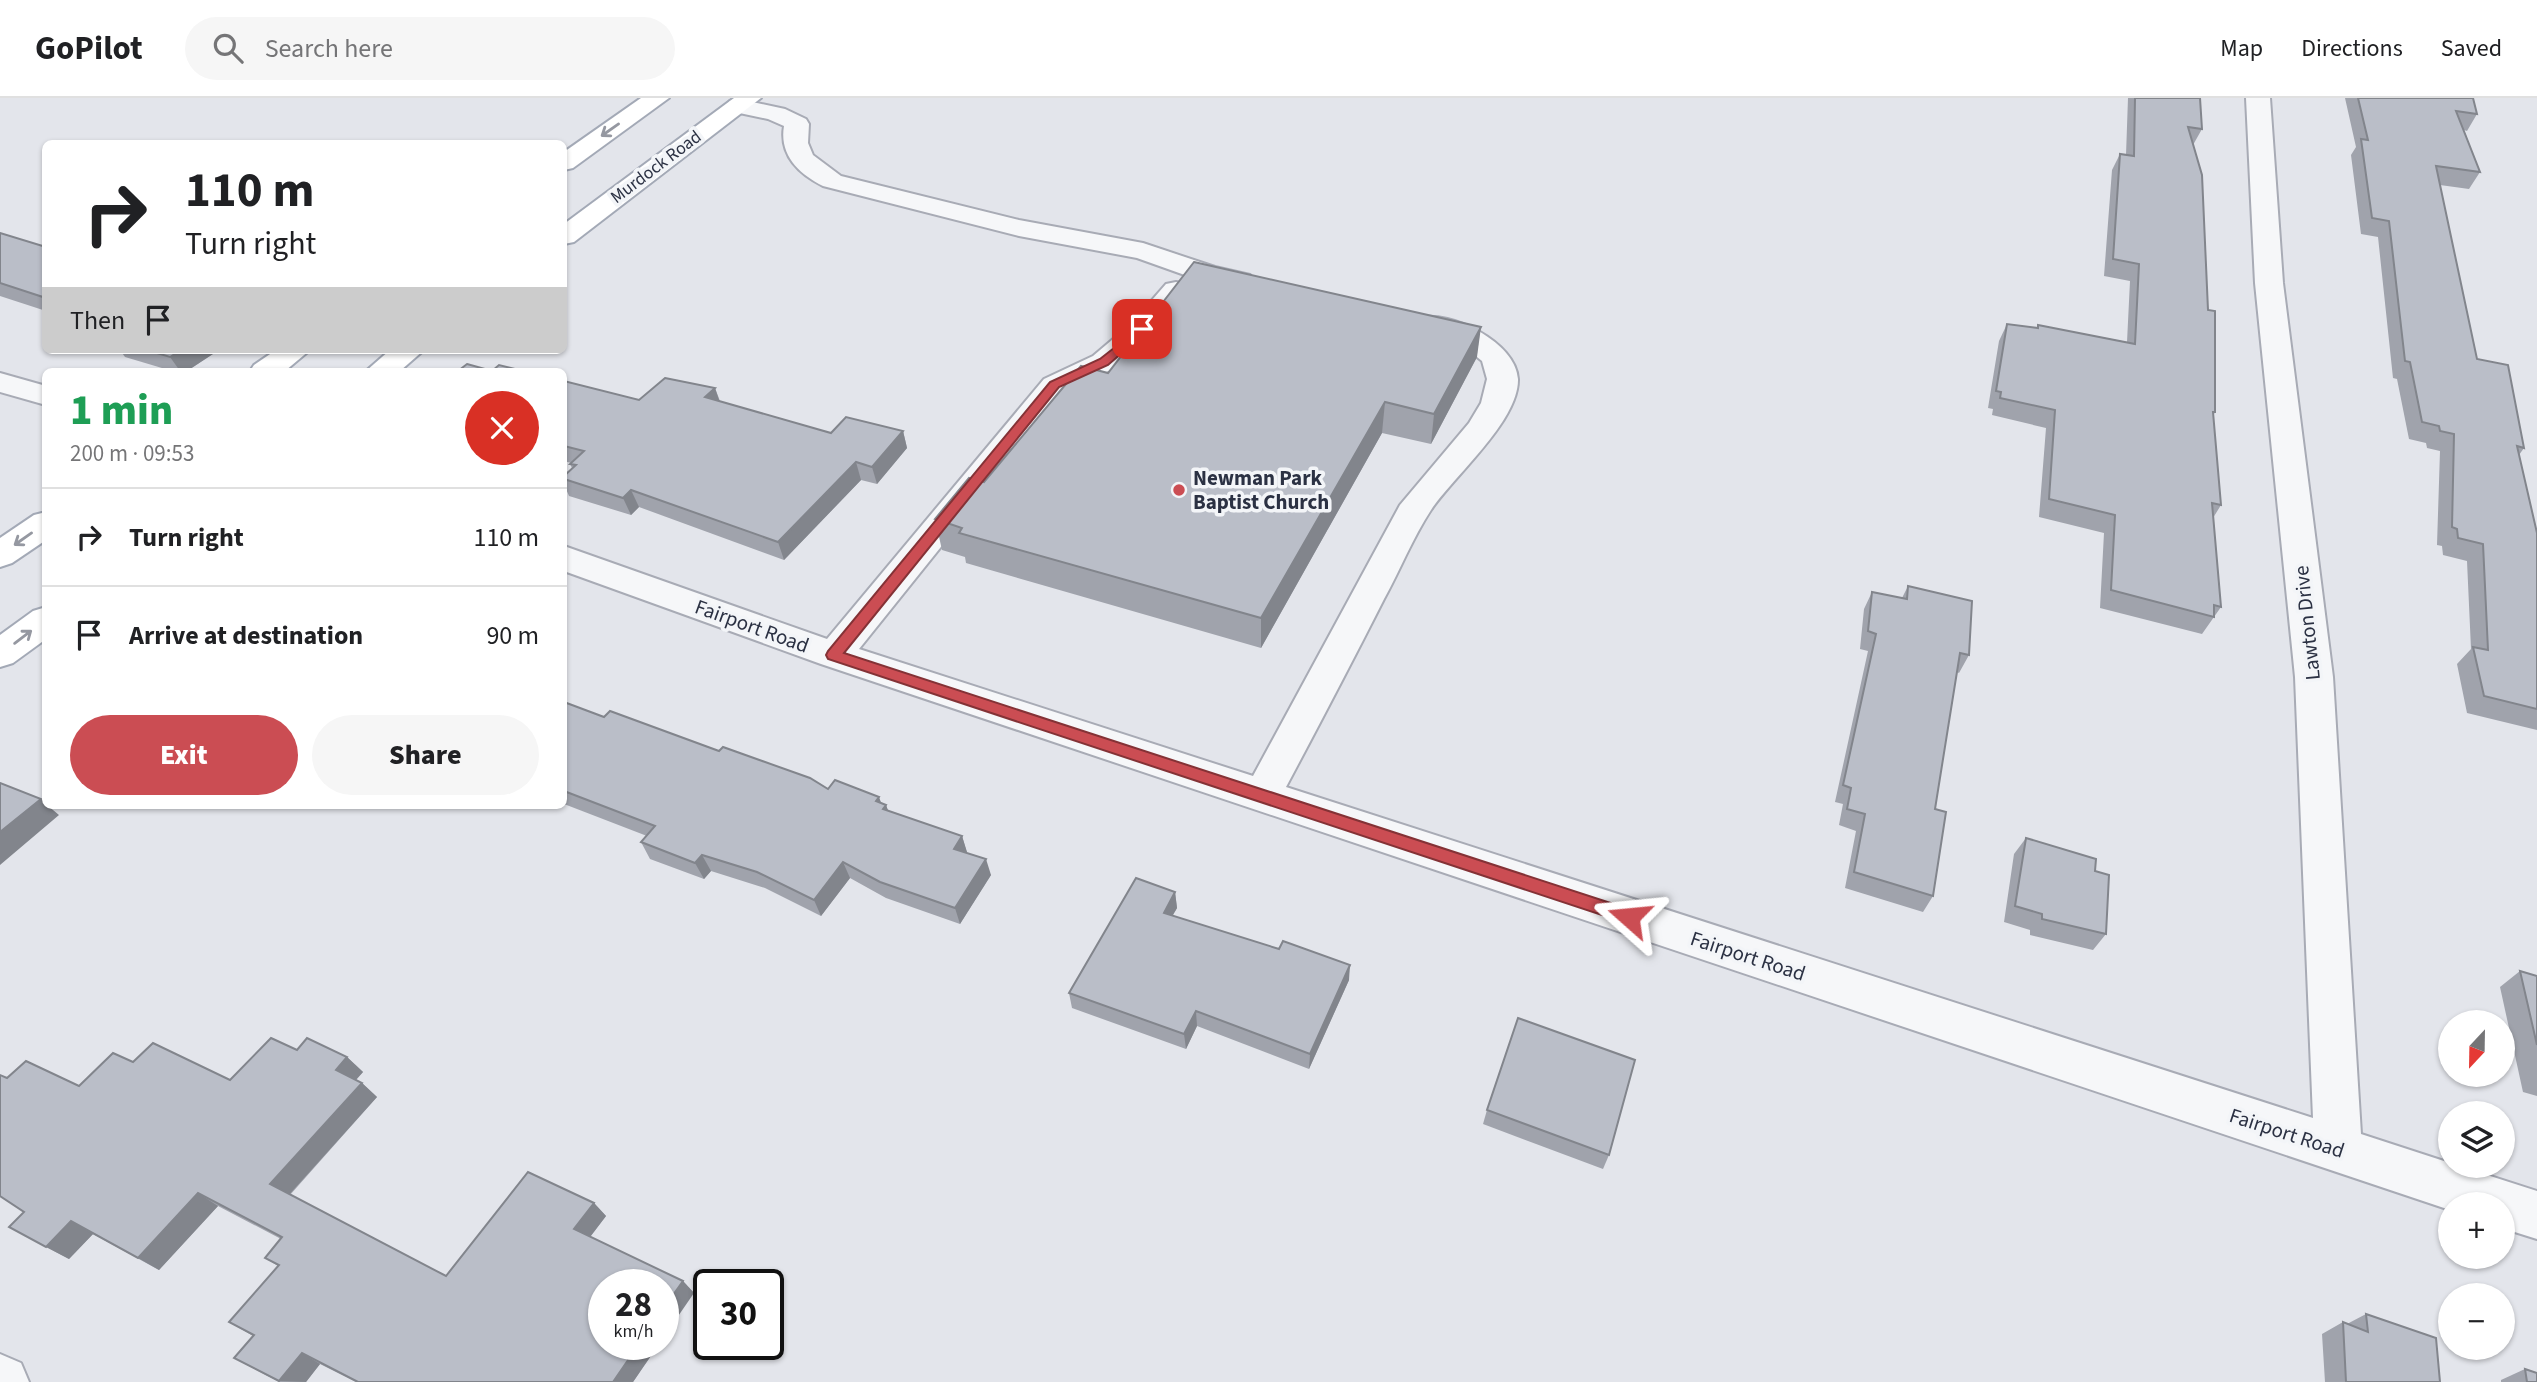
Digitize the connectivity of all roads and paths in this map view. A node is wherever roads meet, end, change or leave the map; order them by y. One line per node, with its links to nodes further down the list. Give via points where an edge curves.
1 (657, 98): 4 (main road, one-way to 4)
2 (2258, 98): 22 (street, Lawton Drive, via 2269,283 2314,677)
3 (743, 102): 5 (main road, Murdock Road); 6 (street, via 797,124 796,148 802,161 832,181 1018,228 1143,251)
4 (567, 161)
5 (567, 234)
6 (1192, 269): 7 (street); 20 (street, via 1119,350 1055,385)
7 (1267, 287)
8 (1401, 317): 21 (street, via 1441,327 1494,352 1501,362 1503,388 1465,452 1417,505)
9 (289, 354): 11 (main road)
10 (404, 354): 12 (main road)
11 (269, 368)
12 (385, 368)
13 (0, 382): 14 (street)
14 (42, 396)
15 (42, 526): 16 (main road, one-way to 16)
16 (0, 555)
17 (567, 559): 20 (street, Fairport Road)
18 (42, 623): 19 (main road, one-way to 18)
19 (0, 654)
20 (834, 655): 21 (street, Fairport Road)
21 (1262, 796): 22 (street, Fairport Road)
22 (2338, 1150): 23 (street, Fairport Road)
23 (2537, 1215)

